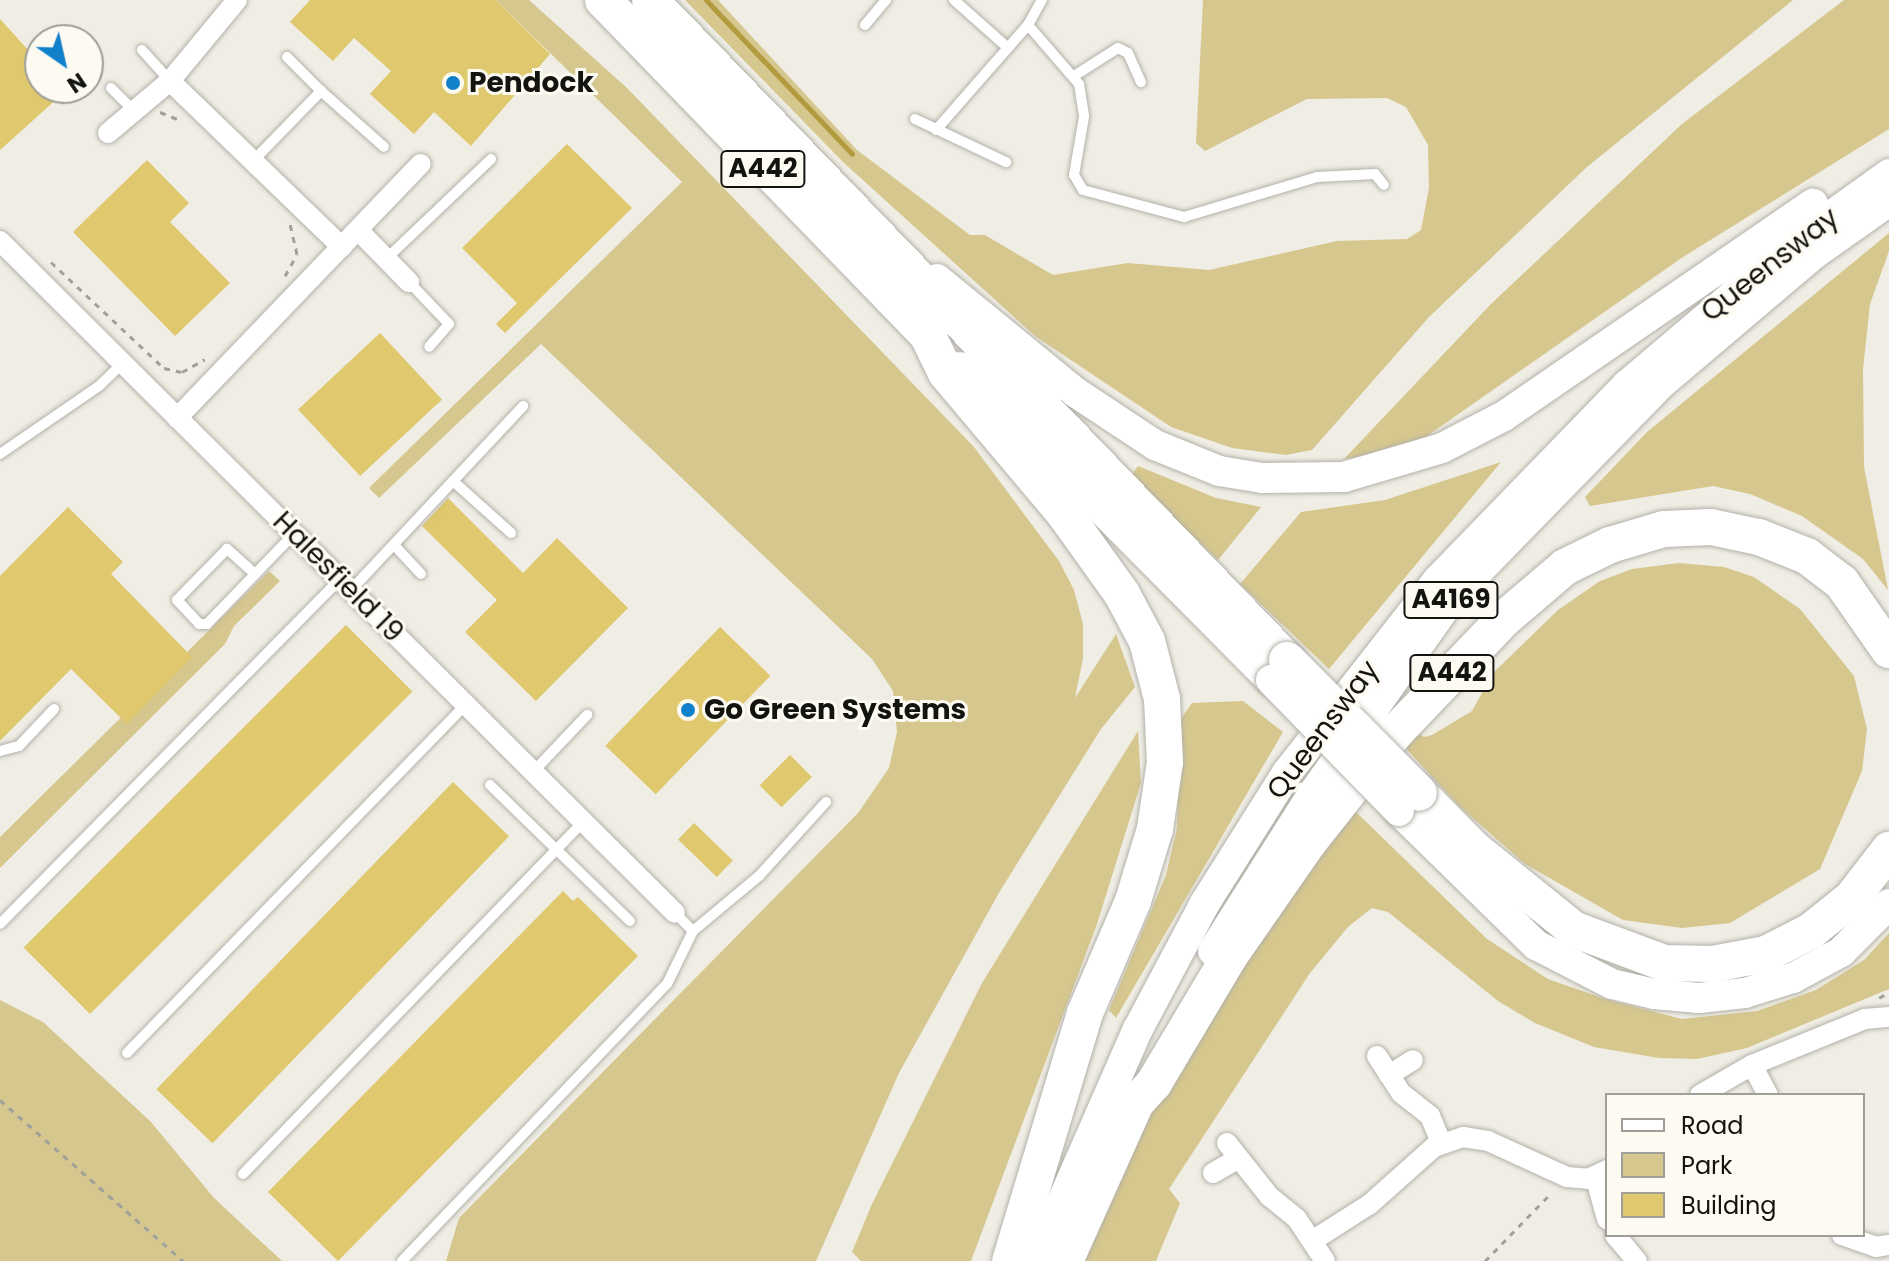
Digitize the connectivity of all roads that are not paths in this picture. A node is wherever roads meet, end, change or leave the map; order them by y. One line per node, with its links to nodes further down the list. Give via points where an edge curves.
1 (237, 0): 16 (street)
2 (574, 0): 20 (highway, A442)
3 (603, 0): 20 (highway, A442)
4 (650, 0): 11 (highway, A442)
5 (659, 0): 11 (highway, A442)
6 (886, 0): 9 (lane)
7 (954, 0): 12 (lane)
8 (1042, 0): 10 (lane)
9 (865, 25)
10 (1028, 25): 12 (lane); 15 (lane)
11 (686, 35): 37 (highway, A442)
12 (1008, 48): 23 (lane)
13 (142, 50): 16 (lane)
14 (287, 57): 19 (lane)
15 (1074, 76): 17 (lane, via 1118,48 1128,53); 32 (lane, via 1084,117 1074,175 1083,190 1184,217 1317,177 1375,174)
16 (170, 81): 21 (street); 28 (street)
17 (1141, 82)
18 (111, 88): 21 (lane)
19 (321, 91): 25 (lane); 28 (lane)
20 (693, 98): 40 (highway, A442)
21 (140, 106): 24 (street)
22 (915, 119): 23 (lane)
23 (936, 130): 29 (lane)
24 (108, 133)
25 (384, 147)
26 (1889, 156): 37 (main road, via 1504,416 1442,448 1344,477 1262,478 1202,465 1131,432 940,280)
27 (491, 159): 38 (lane)
28 (253, 161): 36 (street)
29 (1006, 162)
30 (421, 164): 34 (street)
31 (1889, 174): 91 (main road, Queensway / A4169, via 1799,239 1627,385 1438,580 1287,773 1205,903 1138,1029)
32 (1384, 185)
33 (1889, 201): 79 (main road, Queensway / A4169, via 1802,263 1663,382 1452,598 1312,795 1189,990)
34 (358, 230): 36 (street); 38 (street)
35 (0, 241): 42 (street, Halesfield 19)
36 (342, 247): 44 (street)
37 (893, 253): 52 (highway, A442)
38 (386, 259): 39 (street)
39 (409, 282): 41 (lane, via 449,324)
40 (927, 334): 52 (main road); 90 (highway, A442, via 946,373 1064,513 1122,594 1147,641 1162,699 1165,762 1155,829 1133,901 1075,1042)
41 (429, 347)
42 (123, 363): 44 (street, Halesfield 19); 45 (lane)
43 (523, 406): 46 (lane)
44 (177, 418): 48 (street, Halesfield 19)
45 (0, 454)
46 (453, 481): 47 (lane); 49 (lane)
47 (511, 533)
48 (294, 534): 50 (lane); 53 (street, Halesfield 19)
49 (395, 546): 51 (lane); 53 (lane)
50 (255, 574): 50 (lane, via 207,624 199,624 177,600 227,549)
51 (421, 574)
52 (1188, 576): 62 (highway, A442, bridge)
53 (345, 585): 55 (street, Halesfield 19); 69 (lane)
54 (1889, 650): 79 (highway, A442, via 1842,583 1807,556 1759,537 1711,527 1664,529 1610,545 1565,567 1504,619 1395,733 1282,880 1154,1083)
55 (466, 705): 59 (street, Halesfield 19); 72 (lane)
56 (54, 709): 58 (lane, via 19,746)
57 (587, 715): 59 (lane)
58 (0, 751)
59 (533, 772): 63 (street, Halesfield 19)
60 (490, 785): 64 (lane)
61 (826, 802): 70 (lane, via 759,876)
62 (1409, 802): 65 (highway, A442, via 1573,929 1664,963 1713,964 1766,954 1811,931 1852,898); 66 (main road, via 1536,945 1612,984 1654,994 1699,998 1745,993 1793,978 1841,952)
63 (583, 822): 64 (lane); 67 (street, Halesfield 19)
64 (556, 849): 68 (lane); 83 (lane)
65 (1889, 850)
66 (1889, 904)
67 (675, 913): 70 (lane)
68 (630, 921)
69 (0, 924)
70 (693, 931): 89 (lane, via 667,984)
71 (1889, 1017): 75 (street, via 1865,1019)
72 (127, 1053)
73 (1377, 1056): 76 (street)
74 (1413, 1060): 76 (street)
75 (1752, 1065): 77 (street); 78 (street)
76 (1389, 1075): 80 (street, via 1401,1093 1430,1116)
77 (1703, 1093)
78 (1767, 1093)
79 (1136, 1103): 92 (highway, Queensway / A442)
80 (1442, 1144): 82 (street, via 1463,1137 1488,1141 1567,1177); 87 (street, via 1407,1167 1370,1204)
81 (1213, 1173): 87 (street, via 1232,1151)
82 (1601, 1173): 84 (street)
83 (243, 1174)
84 (1605, 1204)
85 (1617, 1237): 94 (street)
86 (1847, 1237): 88 (street)
87 (1312, 1241): 93 (street)
88 (1881, 1251)
89 (402, 1261)
90 (1010, 1261)
91 (1036, 1261)
92 (1065, 1261)
93 (1325, 1261)
94 (1637, 1261)

